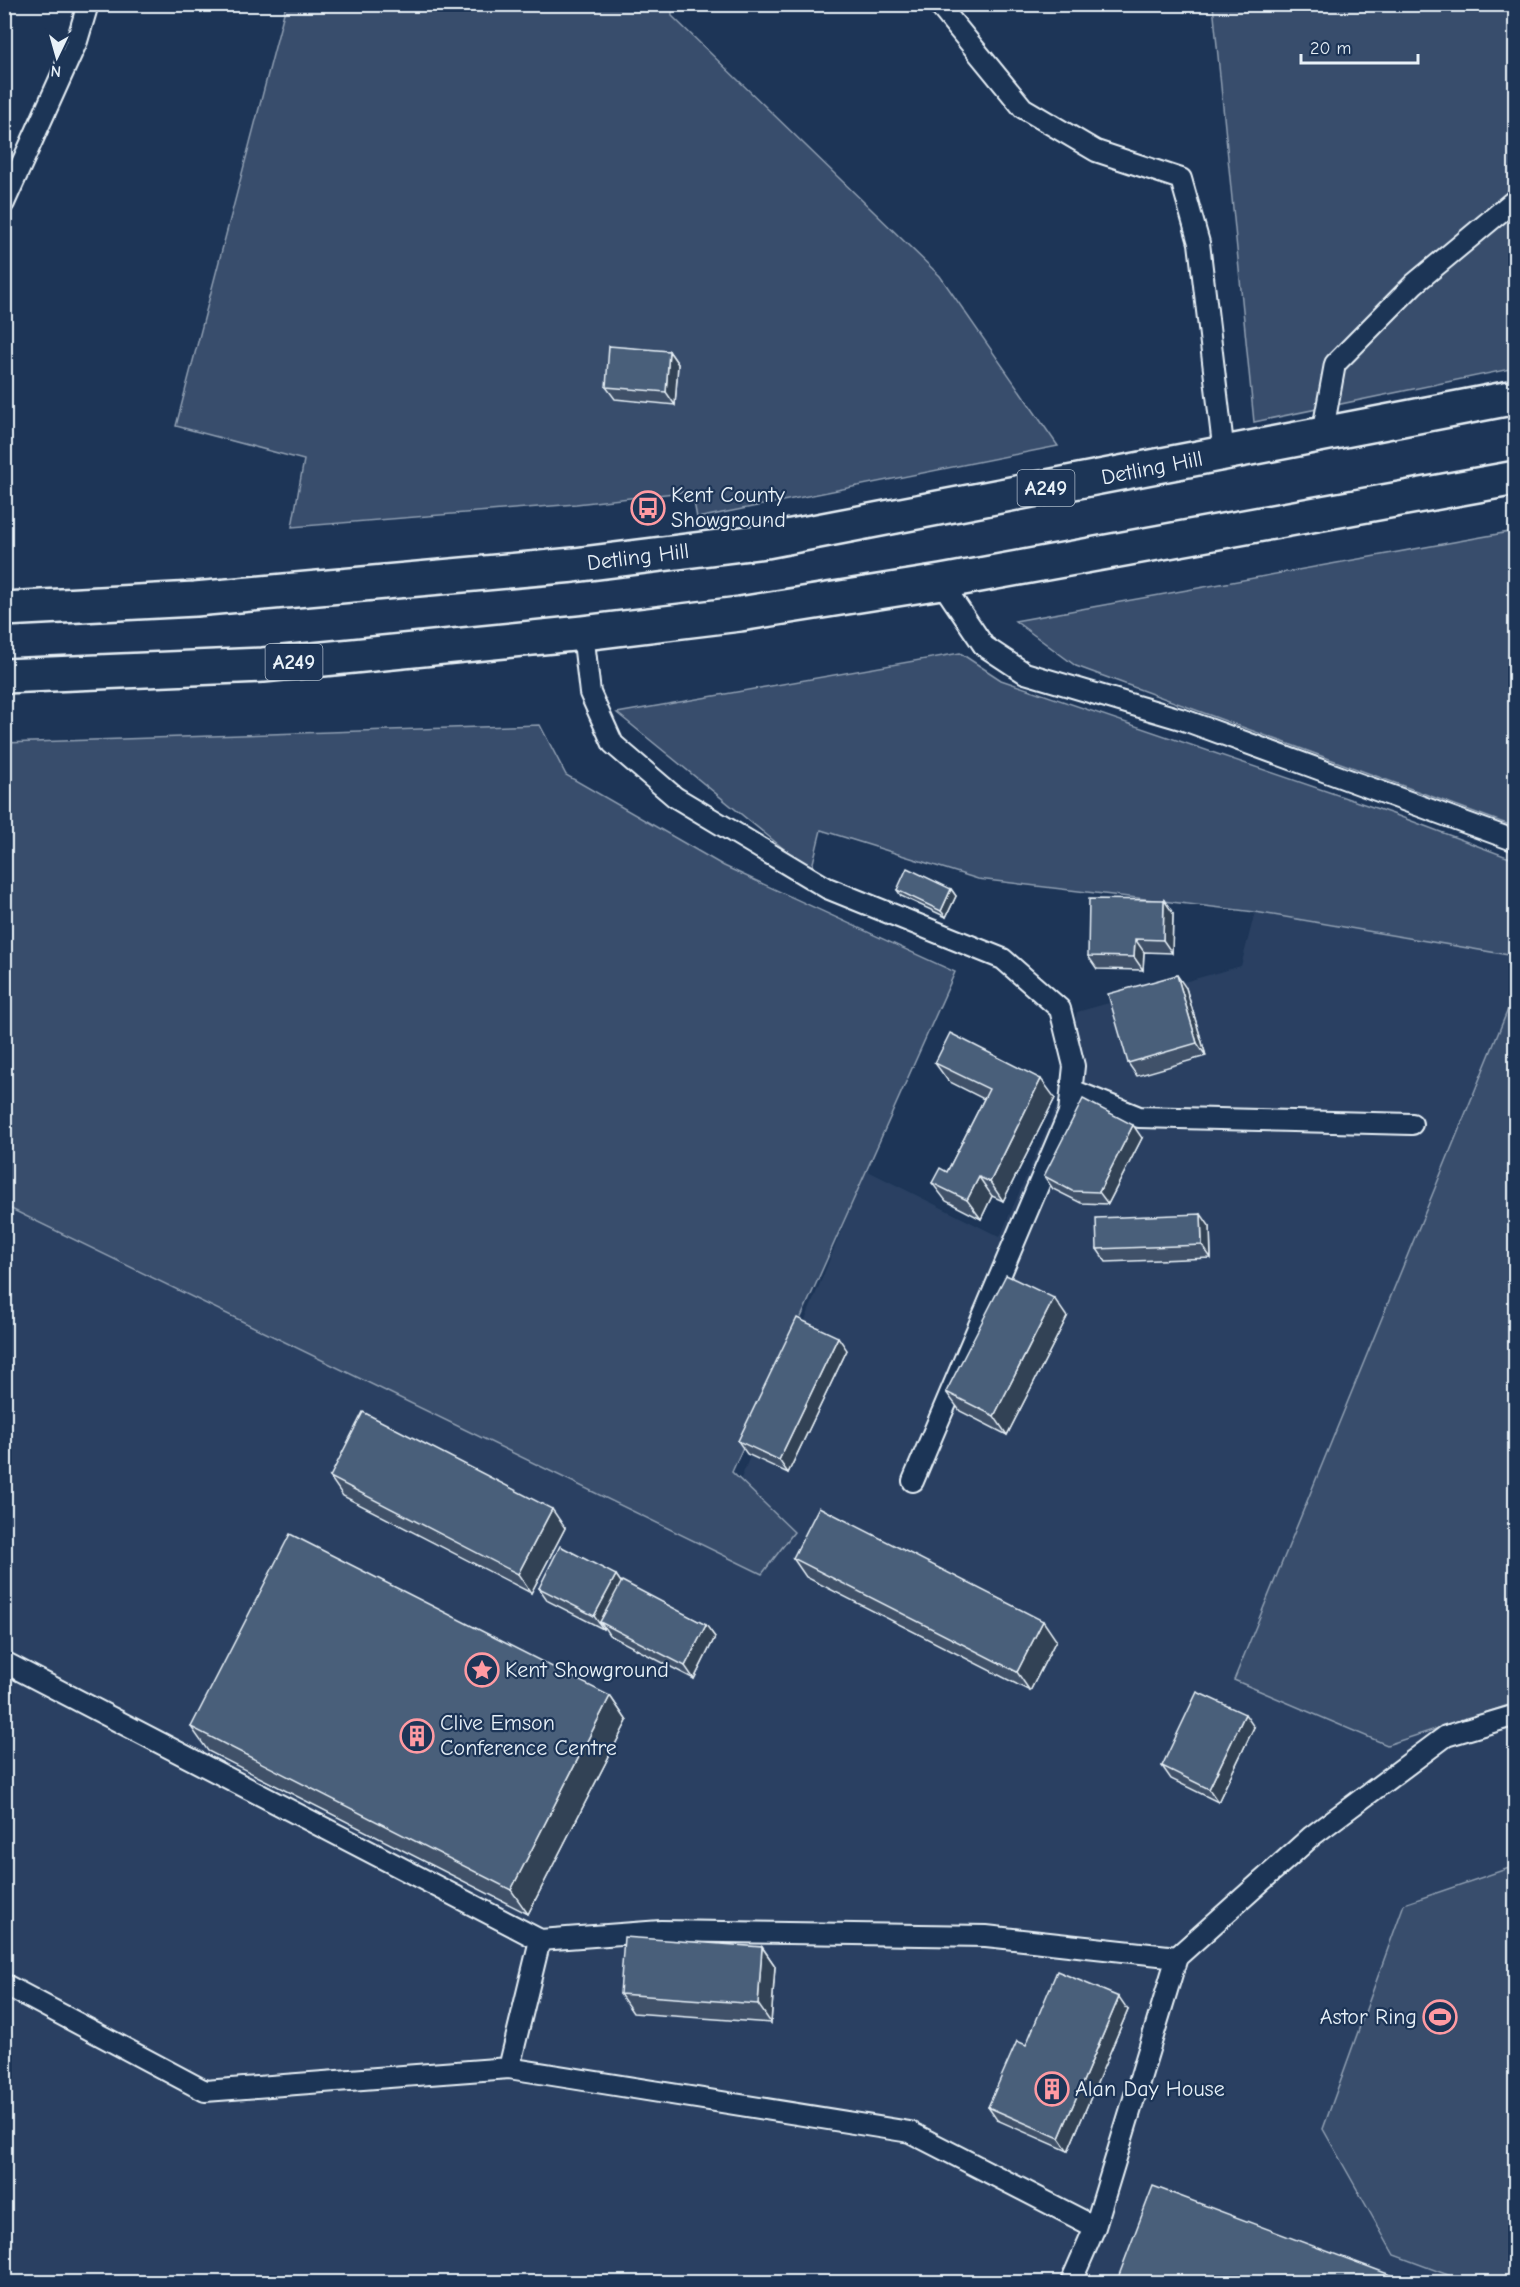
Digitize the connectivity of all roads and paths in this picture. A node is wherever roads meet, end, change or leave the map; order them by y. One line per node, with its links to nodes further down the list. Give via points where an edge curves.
1 (88, 4): 4 (lane, via 77,41)
2 (938, 4): 7 (lane, via 1023,108 1096,151 1181,179 1200,243)
3 (1515, 199): 6 (lane, via 1414,284 1335,364)
4 (4, 203)
5 (1515, 397): 6 (highway, Detling Hill / A249)
6 (1322, 435): 7 (highway, Detling Hill / A249)
7 (1224, 454): 10 (highway, Detling Hill / A249, via 766,541 574,565 195,599)
8 (1515, 478): 9 (highway, A249)
9 (941, 582): 11 (highway, A249, via 740,614); 13 (lane, via 984,646 1026,673 1184,720)
10 (4, 609)
11 (583, 633): 12 (highway, A249, via 263,665); 14 (lane, via 590,693 612,744 675,797 827,888 1003,959 1060,1009 1074,1066)
12 (4, 676)
13 (1515, 841)
14 (1072, 1090): 15 (lane, via 1139,1117); 16 (lane, via 1069,1113)
15 (1412, 1124)
16 (913, 1481)
17 (4, 1662): 19 (lane)
18 (1515, 1715): 20 (lane, via 1446,1736 1312,1836)
19 (540, 1940): 20 (lane, via 662,1931 986,1936); 22 (lane)
20 (1177, 1958): 23 (lane)
21 (4, 1984): 22 (lane, via 205,2091)
22 (509, 2068): 23 (lane, via 910,2132)
23 (1095, 2227): 24 (lane)
24 (1071, 2283)

